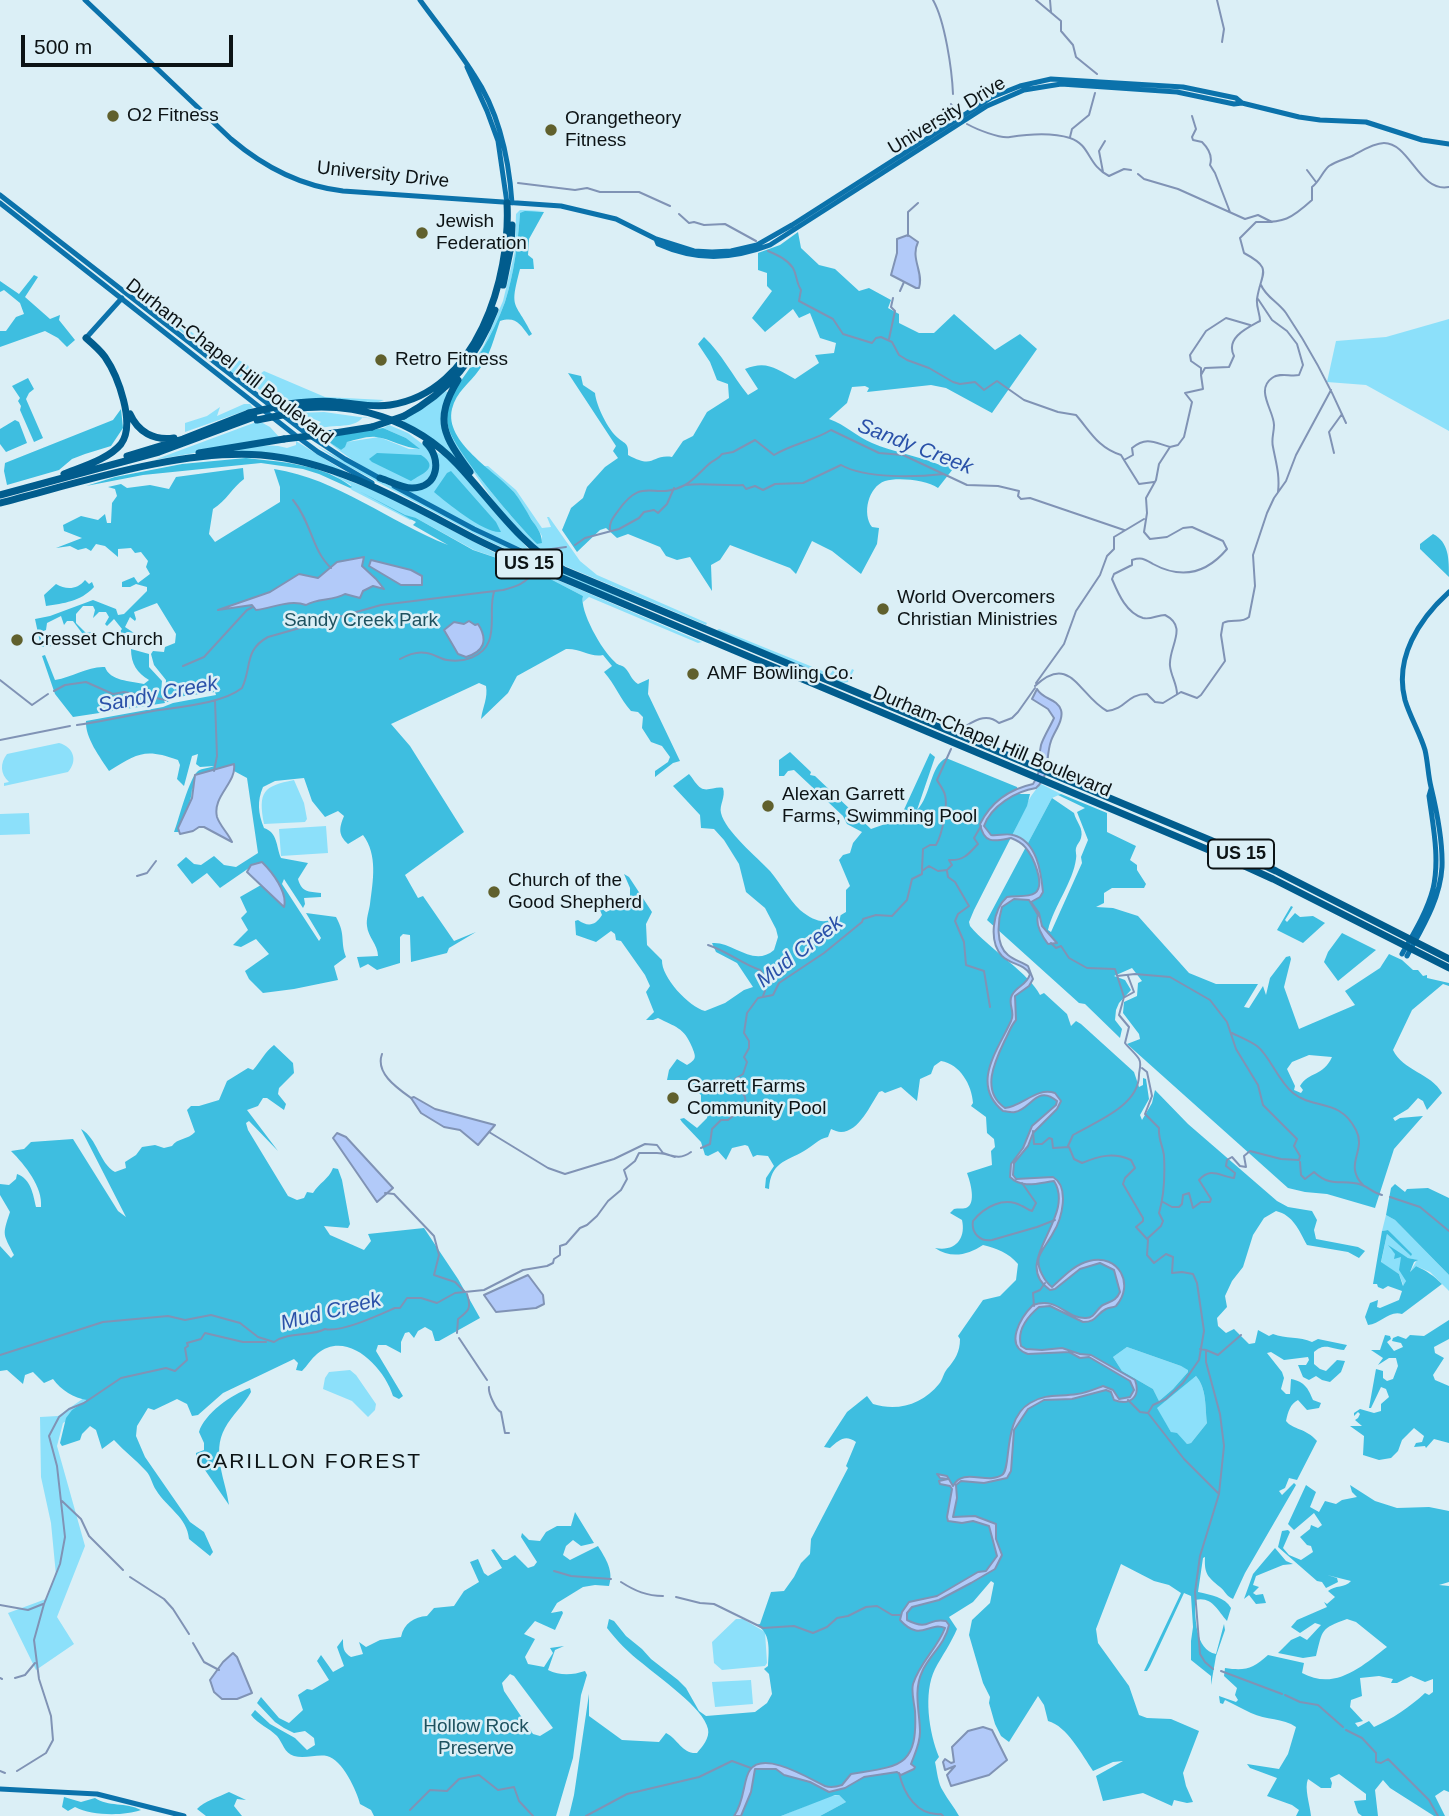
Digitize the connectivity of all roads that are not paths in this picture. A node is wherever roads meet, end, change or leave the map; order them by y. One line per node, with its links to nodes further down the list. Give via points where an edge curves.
1 (85, 0): 5 (main road, University Drive, via 231,139 279,172 343,191)
2 (420, 0): 5 (main road, via 467,67 487,111)
3 (1449, 144): 5 (main road, University Drive, via 1422,141 1366,122 1315,120 1197,89 1072,82 1037,87 995,101 756,251 700,257 671,250 626,223 595,213)
4 (0, 195): 7 (main road, Durham-Chapel Hill Boulevard)
5 (510, 203): 10 (highway, via 511,246 502,287 486,331); 11 (highway, via 495,296 471,348 449,374 422,394 390,405 335,401)
6 (0, 204): 8 (main road, Durham-Chapel Hill Boulevard)
7 (126, 293): 8 (main road); 15 (main road, Durham-Chapel Hill Boulevard, via 307,434)
8 (121, 298): 9 (main road); 21 (main road, Durham-Chapel Hill Boulevard, via 306,443)
9 (87, 337): 13 (highway, via 112,363 131,418 147,434 171,439); 16 (highway, via 110,366 127,414 127,430 110,453)
10 (464, 367): 14 (highway, bridge, via 441,391 404,416 372,427 208,451); 22 (highway, via 445,402 443,426 457,455)
11 (293, 408): 12 (highway, bridge); 12 (highway, bridge); 15 (highway, via 380,420 414,434 436,455 435,474 423,486 408,488); 22 (highway, US 15, via 356,410 403,425 450,457)
12 (253, 417): 13 (highway); 17 (highway, via 184,448); 18 (highway, via 159,452)
13 (224, 422): 16 (highway)
14 (124, 472): 17 (highway, US 15); 21 (highway, US 15, via 214,456 262,455 316,465)
15 (380, 478): 23 (main road, Durham-Chapel Hill Boulevard)
16 (50, 479): 18 (highway)
17 (88, 480): 20 (highway, US 15)
18 (40, 484): 19 (highway)
19 (0, 495)
20 (0, 503)
21 (411, 505): 25 (highway, Durham-Chapel Hill Boulevard / US 15, via 519,559)
22 (503, 518): 23 (highway, US 15, via 535,551)
23 (573, 575): 25 (highway, Durham-Chapel Hill Boulevard / US 15)
24 (1449, 592): 27 (main road, via 1417,627 1402,681 1425,752 1440,842 1441,878 1434,904)
25 (709, 636): 26 (highway, Durham-Chapel Hill Boulevard / US 15); 26 (highway, Durham-Chapel Hill Boulevard / US 15, via 760,653)
26 (1029, 770): 27 (highway, Durham-Chapel Hill Boulevard / US 15, via 1243,855)
27 (1409, 948): 28 (highway, Durham-Chapel Hill Boulevard / US 15); 29 (highway, Durham-Chapel Hill Boulevard / US 15)
28 (1449, 959)
29 (1449, 968)
30 (0, 1789): 31 (main road, via 97,1794)
31 (184, 1816)

